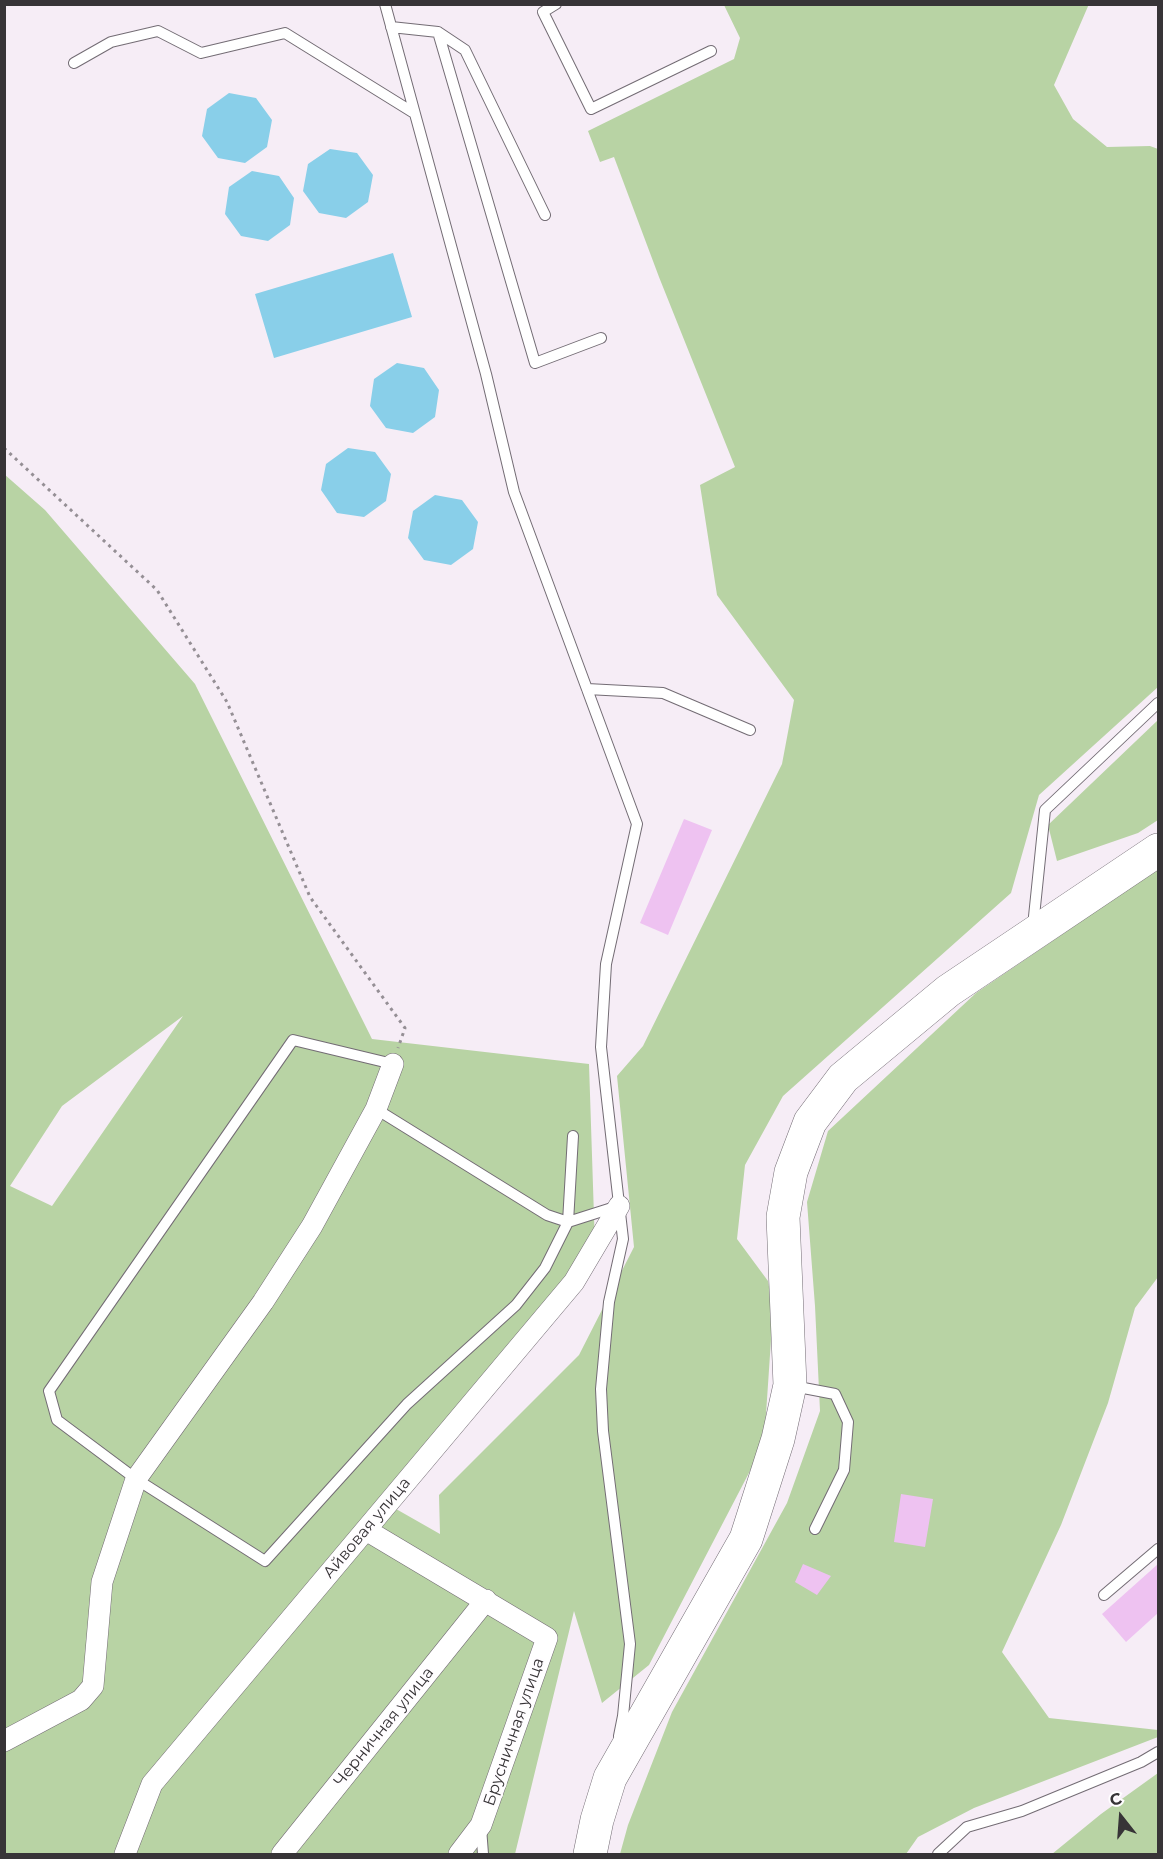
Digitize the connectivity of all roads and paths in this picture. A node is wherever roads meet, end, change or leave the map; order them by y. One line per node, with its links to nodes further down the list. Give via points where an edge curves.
1 (385, 4): 3 (lane)
2 (556, 4): 5 (lane, via 543,12 591,110)
3 (391, 27): 4 (lane); 7 (lane)
4 (438, 32): 8 (lane, via 465,50); 9 (lane, via 535,363)
5 (711, 51)
6 (74, 63): 7 (lane, via 111,42 158,31 201,53 285,33)
7 (414, 113): 11 (lane, via 486,374 514,492)
8 (545, 215)
9 (601, 338)
10 (4, 448): 16 (path, via 157,590 227,702 310,897 405,1028)
11 (587, 689): 13 (lane, via 663,693); 19 (lane, via 637,824 606,964 601,1047)
12 (1158, 703): 15 (lane, via 1045,810)
13 (750, 730)
14 (1158, 850): 15 (main road)
15 (1032, 935): 21 (main road, via 948,991 843,1078 810,1122 791,1172 783,1217)
16 (393, 1064): 17 (street); 22 (lane, via 293,1040 49,1391 57,1420)
17 (376, 1109): 20 (lane, via 547,1215); 22 (street, via 300,1245)
18 (573, 1136): 20 (lane)
19 (619, 1206): 20 (lane); 24 (street, Айвовая улица, via 574,1282); 30 (lane, via 623,1239 609,1302 601,1389 630,1644 623,1716)
20 (568, 1222): 22 (lane, via 545,1268 516,1305 407,1404 265,1561)
21 (790, 1385): 23 (lane, via 835,1394 848,1422 844,1470); 30 (main road, via 778,1438 746,1539)
22 (136, 1479): 28 (street, via 102,1582 93,1686 81,1701)
23 (815, 1529)
24 (366, 1530): 27 (street); 32 (street, Айвовая улица, via 152,1784)
25 (1158, 1549): 26 (lane)
26 (1104, 1595)
27 (486, 1600): 31 (street, Брусничная улица, via 547,1638); 33 (street, Черничная улица)
28 (4, 1741)
29 (1158, 1752): 37 (lane, via 1022,1811 967,1827)
30 (610, 1778): 36 (main road)
31 (481, 1825): 34 (street, Брусничная улица); 35 (lane)
32 (125, 1854)
33 (282, 1854)
34 (459, 1854)
35 (483, 1854)
36 (590, 1854)
37 (938, 1854)

